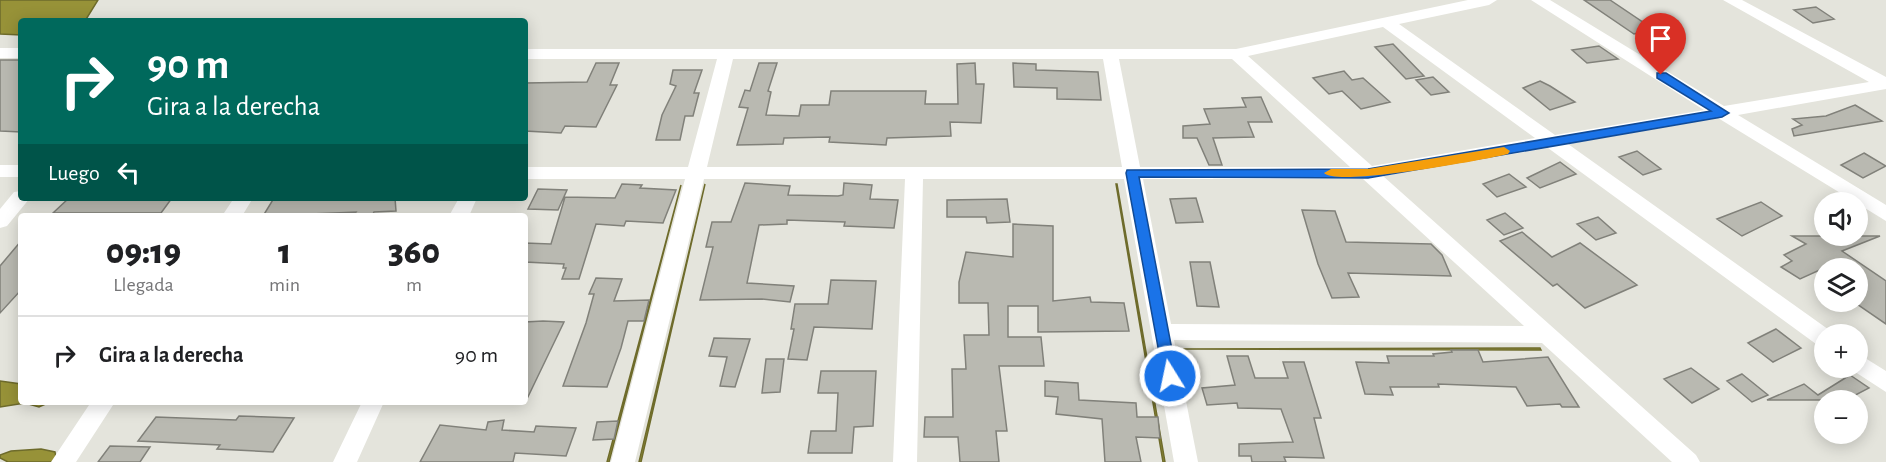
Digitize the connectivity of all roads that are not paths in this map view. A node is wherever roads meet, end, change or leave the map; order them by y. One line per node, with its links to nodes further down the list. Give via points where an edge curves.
1 (1490, 0): 4 (street)
2 (1539, 0): 11 (street)
3 (1731, 0): 11 (street, via 1886,84)
4 (1386, 22): 10 (street); 12 (street)
5 (0, 53): 6 (street)
6 (18, 54)
7 (528, 54): 8 (street)
8 (726, 54): 9 (street); 19 (street)
9 (1110, 54): 10 (street); 17 (street)
10 (1236, 54): 18 (street)
11 (1722, 113): 12 (street); 21 (street)
12 (1553, 143): 18 (street); 23 (street)
13 (0, 171): 14 (street)
14 (18, 171)
15 (528, 173): 19 (street)
16 (914, 173): 17 (street); 19 (street); 33 (street)
17 (1132, 173): 18 (street); 24 (street)
18 (1368, 173): 25 (street)
19 (696, 174): 32 (street)
20 (18, 200): 22 (street)
21 (1886, 214)
22 (0, 221)
23 (1814, 331)
24 (1162, 333): 25 (street); 34 (street)
25 (1546, 335): 35 (street)
26 (1868, 370): 27 (street)
27 (1886, 383)
28 (102, 405): 30 (street)
29 (372, 405): 31 (street)
30 (63, 462)
31 (345, 462)
32 (623, 462)
33 (905, 462)
34 (1186, 462)
35 (1688, 462)

